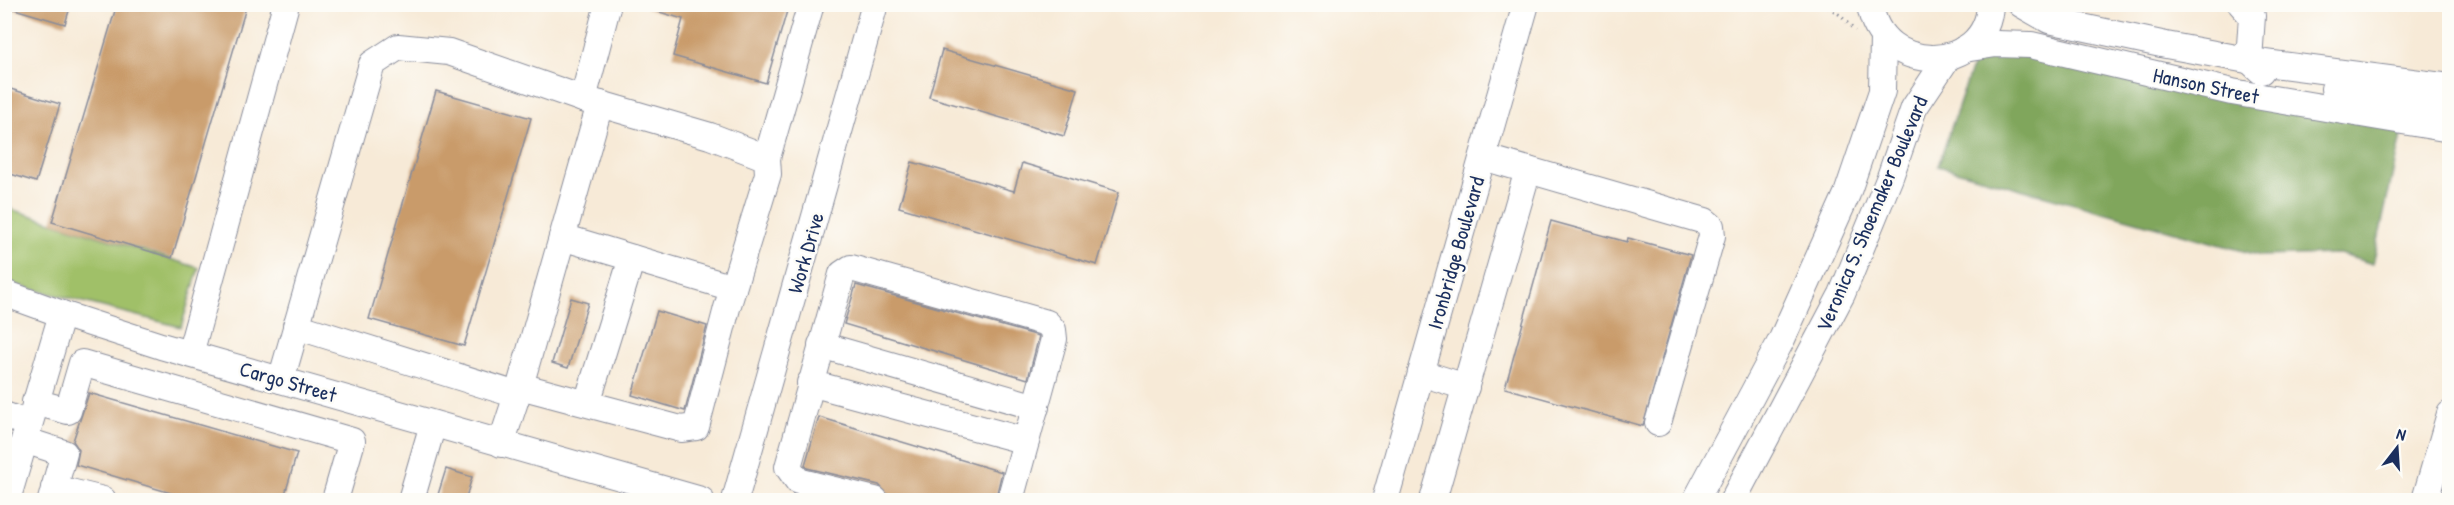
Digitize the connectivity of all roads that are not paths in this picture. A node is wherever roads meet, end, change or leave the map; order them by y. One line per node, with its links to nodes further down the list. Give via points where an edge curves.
1 (286, 4): 28 (street)
2 (608, 4): 14 (street)
3 (811, 4): 18 (street)
4 (875, 4): 29 (street, Work Drive)
5 (1526, 4): 17 (street, Ironbridge Boulevard)
6 (1990, 4): 11 (street, via 1976,38)
7 (2020, 4): 12 (street, Hanson Street, via 2049,20)
8 (2241, 4): 12 (street, via 2252,16)
9 (1868, 5): 10 (street, Hanson Street, via 1874,23)
10 (1871, 37): 11 (street, Hanson Street, via 1912,57 1930,59); 58 (street, Veronica S. Shoemaker Boulevard, via 1882,91 1847,194 1782,339)
11 (1956, 53): 16 (street, Hanson Street, via 1996,44 2031,45 2190,84); 59 (street, Veronica S. Shoemaker Boulevard, via 1914,108 1842,294)
12 (2249, 60): 13 (street, Hanson Street); 15 (street, via 2258,70 2280,78)
13 (2450, 87)
14 (591, 101): 18 (street, via 699,132); 20 (street); 25 (street, via 449,52 398,47 372,64)
15 (2450, 106)
16 (2450, 129)
17 (1483, 157): 19 (street); 31 (street, Ironbridge Boulevard)
18 (767, 158): 22 (street, via 768,174)
19 (1528, 170): 34 (street); 42 (street, via 1705,221 1711,226 1712,236)
20 (562, 237): 21 (street); 35 (street)
21 (632, 258): 22 (street); 37 (street)
22 (733, 288): 37 (street, via 696,427 681,429)
23 (4, 293): 24 (street, Cargo Street)
24 (62, 314): 26 (street, Cargo Street); 41 (street)
25 (296, 326): 33 (street); 35 (street)
26 (111, 330): 28 (street, Cargo Street); 30 (street)
27 (821, 345): 32 (street); 38 (street); 38 (street, via 842,274 851,268 1047,323 1054,339)
28 (190, 354): 33 (street, Cargo Street)
29 (776, 358): 32 (street); 53 (street, Work Drive)
30 (101, 369): 41 (street, via 82,363 68,411); 44 (street)
31 (1421, 373): 34 (street); 56 (street, Ironbridge Boulevard)
32 (812, 376): 45 (street); 54 (street, via 788,467 792,476 798,481)
33 (281, 380): 36 (street, Cargo Street)
34 (1466, 387): 57 (street)
35 (518, 390): 37 (street); 46 (street)
36 (352, 400): 43 (street, Cargo Street); 44 (street)
37 (587, 403)
38 (1036, 407): 45 (street)
39 (2450, 414): 60 (street)
40 (4, 415): 41 (street)
41 (30, 422): 47 (street, via 64,453); 48 (street)
42 (1658, 423)
43 (434, 424): 46 (street, Cargo Street); 51 (street)
44 (341, 439): 50 (street, via 352,441)
45 (1026, 441): 55 (street)
46 (501, 444): 52 (street, Cargo Street)
47 (53, 494): 49 (street)
48 (7, 498)
49 (103, 501)
50 (335, 501)
51 (411, 501)
52 (701, 501)
53 (735, 501)
54 (875, 501)
55 (1010, 501)
56 (1384, 501)
57 (1433, 501)
58 (1696, 501)
59 (1733, 501)
60 (2425, 501)

